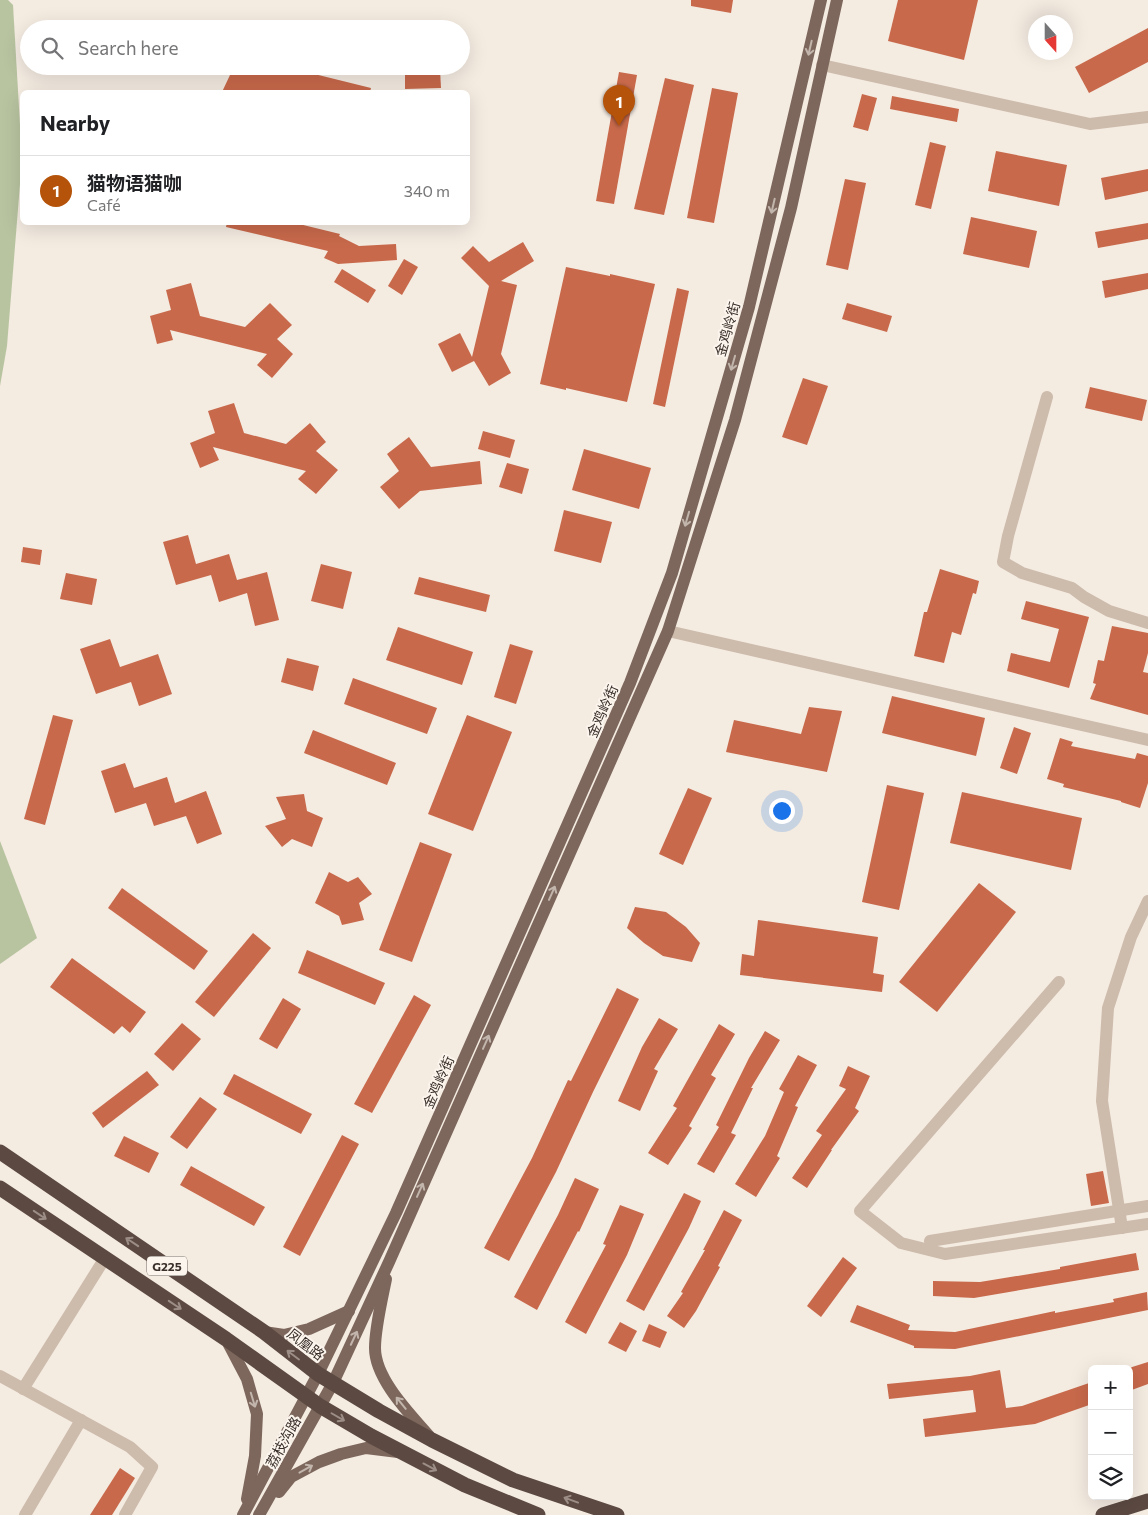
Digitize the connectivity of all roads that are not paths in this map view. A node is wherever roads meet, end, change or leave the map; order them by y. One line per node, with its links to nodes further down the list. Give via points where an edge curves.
1 (821, 0): 20 (main road, 金鸡岭街, one-way to 20, via 749,307 672,573 630,683 396,1214)
2 (837, 0): 3 (main road, 金鸡岭街)
3 (822, 65): 4 (street, via 1090,124); 7 (main road, 金鸡岭街, via 790,208 735,420)
4 (1148, 117)
5 (1046, 397): 6 (street, via 1003,562 1022,574 1072,588 1109,611)
6 (1148, 623)
7 (668, 631): 8 (street); 19 (main road, 金鸡岭街, one-way to 7)
8 (1148, 740)
9 (1148, 901): 14 (street, via 1130,937 1108,1008 1102,1101)
10 (1058, 982): 16 (street, via 860,1211 902,1243 945,1254)
11 (0, 1152): 21 (highway, 凤凰路 / G225, one-way to 11)
12 (0, 1188): 18 (highway, G225, one-way to 18)
13 (1148, 1206): 14 (street)
14 (1119, 1211): 16 (street); 17 (street)
15 (1148, 1224): 16 (street)
16 (1122, 1228)
17 (930, 1241)
18 (105, 1258): 22 (highway, G225, one-way to 22); 26 (street)
19 (389, 1262): 25 (main road, 金鸡岭街, one-way to 19); 30 (main road, one-way to 19, via 394,1394 379,1367 375,1349)
20 (348, 1311): 21 (main road, via 309,1329 284,1335); 23 (main road, 金鸡岭街)
21 (264, 1332): 23 (highway, 凤凰路 / G225, one-way to 21)
22 (226, 1339): 27 (highway, G225); 33 (main road, one-way to 33, via 247,1379 257,1414 255,1456)
23 (318, 1374): 25 (highway, 凤凰路 / G225); 27 (main road, 金鸡岭街)
24 (0, 1376): 26 (street)
25 (333, 1383): 28 (main road, 荔枝沟路); 30 (highway, 凤凰路 / G225)
26 (23, 1388): 29 (street)
27 (305, 1397): 28 (highway, G225); 33 (main road, 荔枝沟路)
28 (320, 1406): 31 (highway, G225, one-way to 31); 36 (main road, 荔枝沟路)
29 (81, 1420): 34 (street); 35 (street, via 130,1447 152,1467)
30 (432, 1440): 38 (highway, 凤凰路 / G225, one-way to 30, via 513,1480)
31 (402, 1452): 36 (main road, one-way to 31, via 291,1477 319,1462 366,1448); 37 (highway, G225, one-way to 37, via 465,1485)
32 (1148, 1501): 39 (highway)
33 (244, 1514)
34 (25, 1515)
35 (125, 1515)
36 (260, 1515)
37 (538, 1515)
38 (617, 1515)
39 (1103, 1515)

